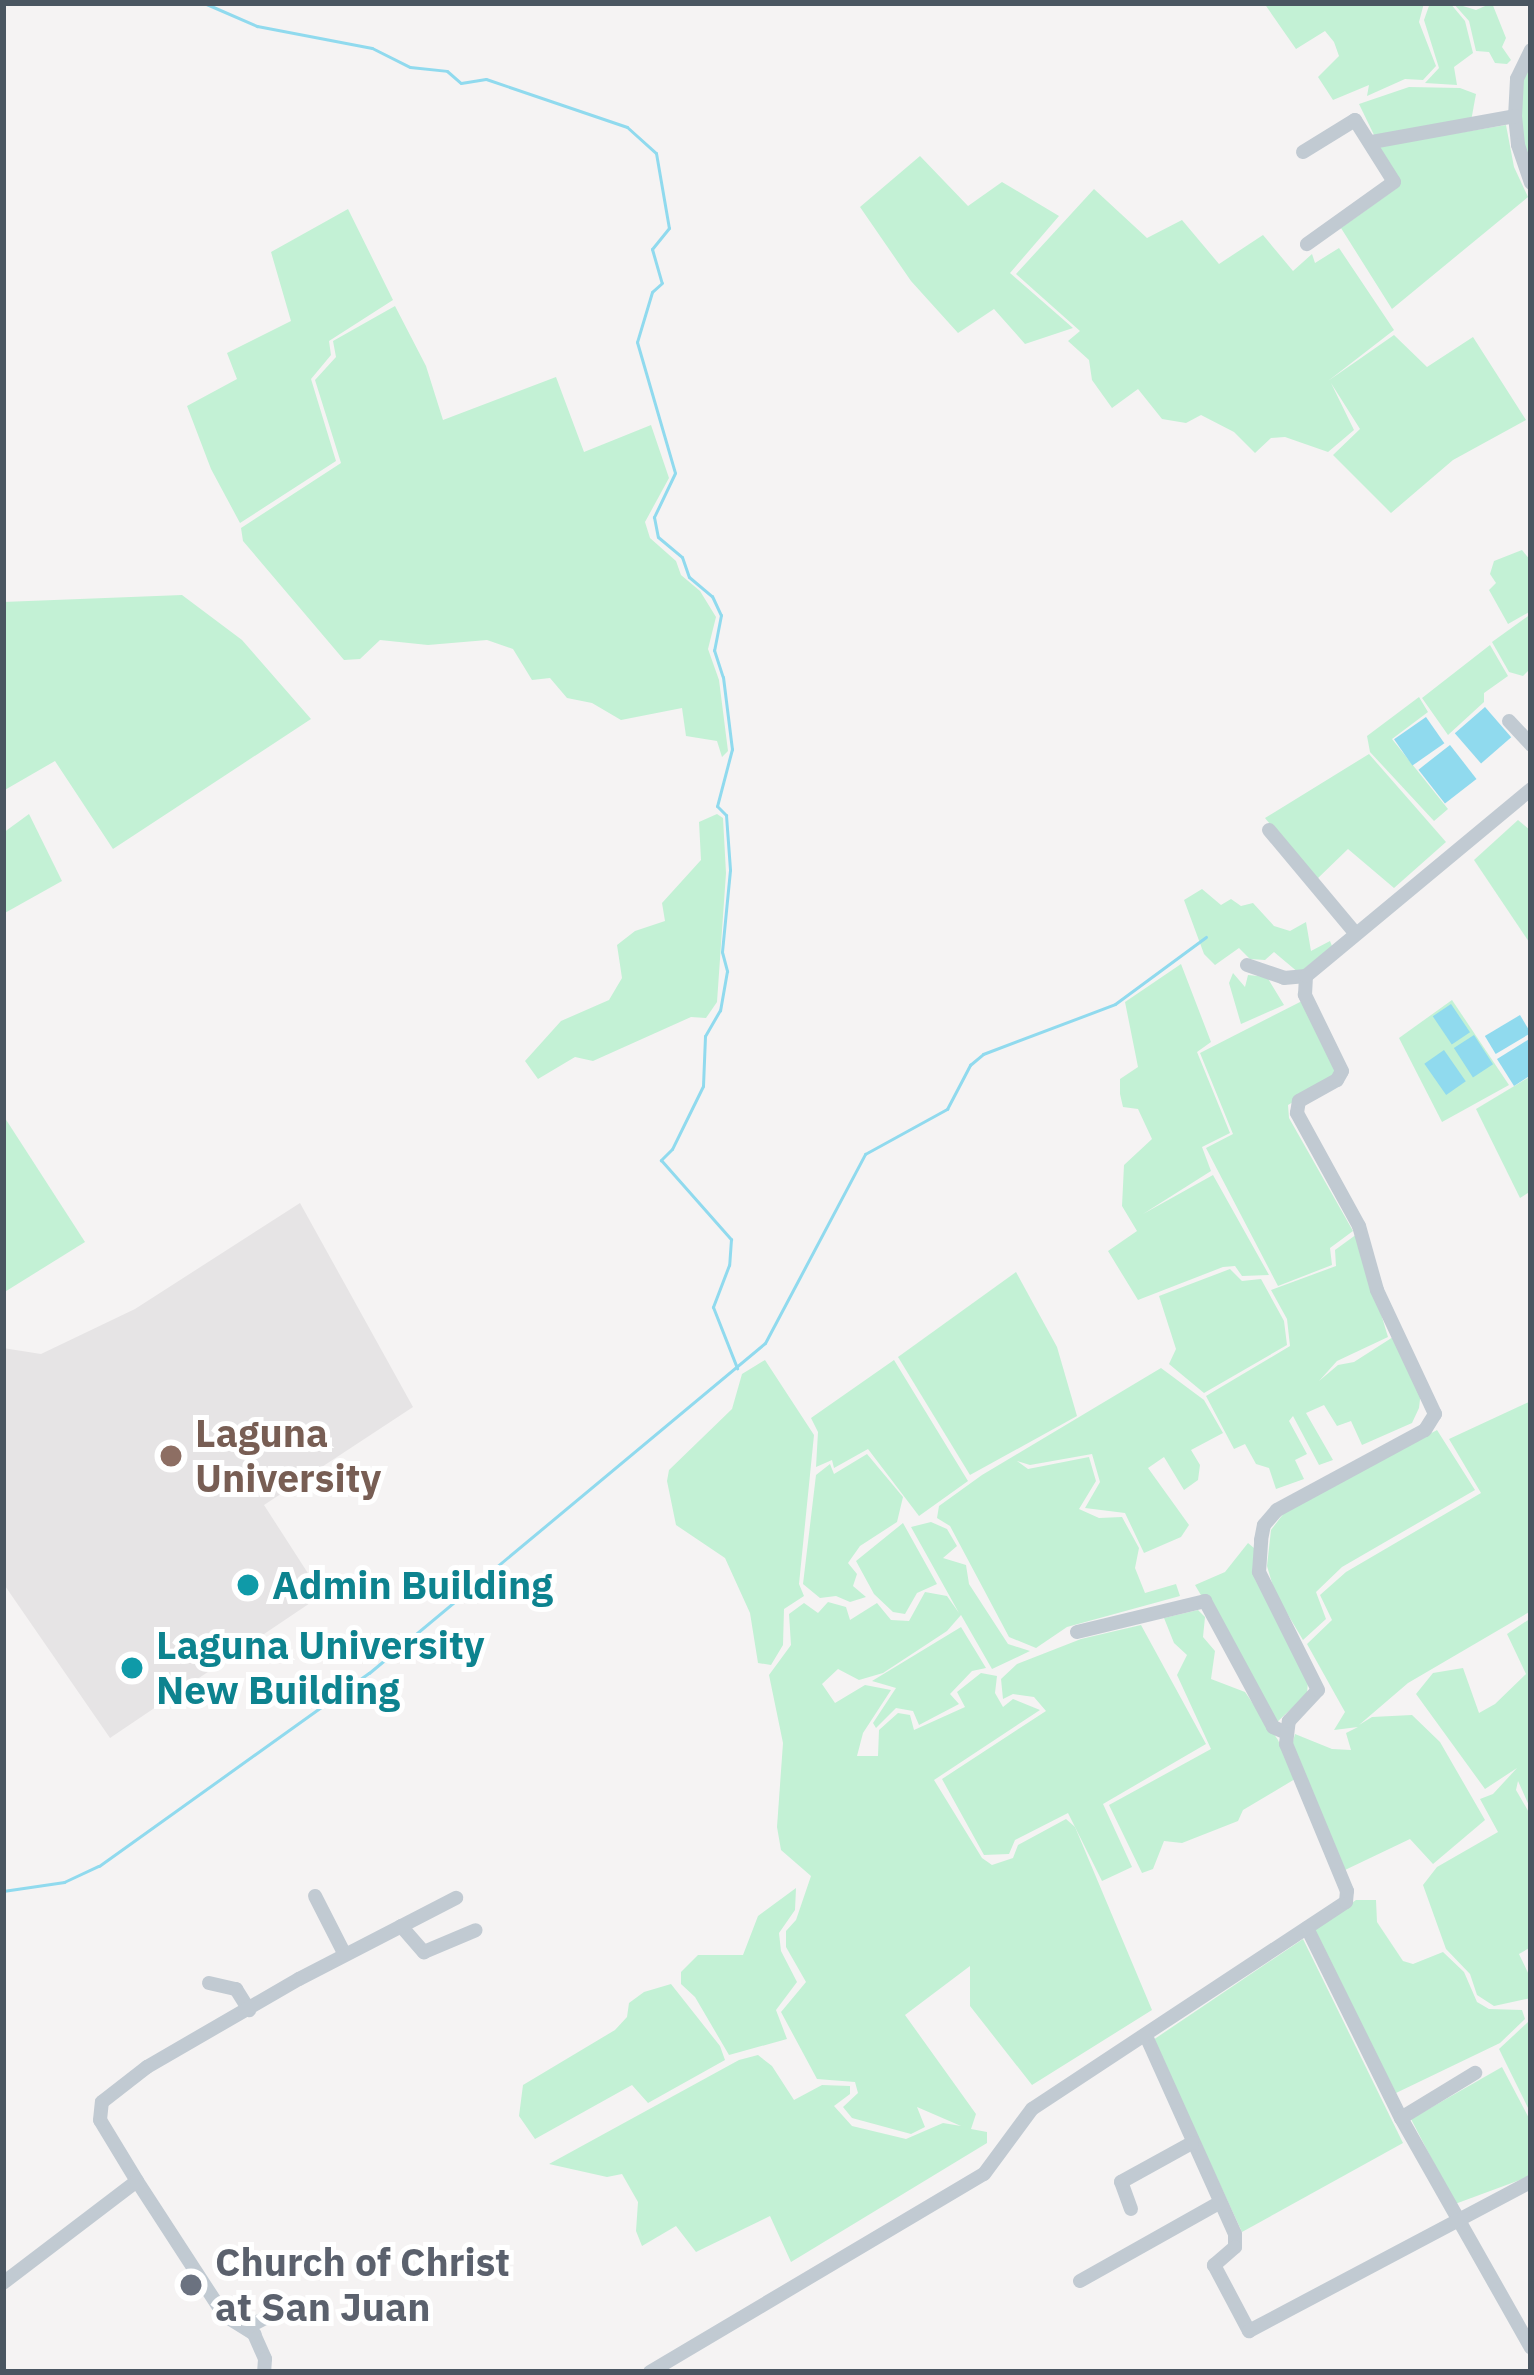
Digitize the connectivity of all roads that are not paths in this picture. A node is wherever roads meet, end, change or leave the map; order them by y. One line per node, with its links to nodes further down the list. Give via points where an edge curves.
1 (1531, 50): 2 (street, via 1517,79)
2 (1515, 116): 3 (street); 5 (street)
3 (1372, 142): 4 (street, via 1350,121); 6 (street, via 1390,188)
4 (1304, 152)
5 (1531, 183)
6 (1306, 244)
7 (1509, 722): 8 (street)
8 (1531, 745)
9 (1531, 789): 11 (street)
10 (1269, 830): 11 (street)
11 (1355, 933): 13 (street)
12 (1247, 965): 13 (street)
13 (1306, 976): 15 (street, via 1305,995 1342,1071 1300,1101 1298,1114 1359,1226 1377,1290 1435,1414 1426,1430 1277,1510 1264,1525 1259,1572 1318,1693)
14 (1077, 1632): 15 (street, via 1205,1601 1273,1726)
15 (1285, 1732): 19 (street, via 1348,1895)
16 (315, 1896): 21 (street)
17 (456, 1898): 18 (street)
18 (401, 1926): 20 (street, via 424,1952); 21 (street)
19 (1307, 1928): 24 (street); 26 (street)
20 (476, 1930)
21 (344, 1953): 23 (street)
22 (209, 1983): 23 (street, via 236,1989)
23 (249, 2010): 28 (street, via 102,2102 100,2120)
24 (1146, 2036): 27 (street); 39 (street, via 1032,2109 984,2174)
25 (1475, 2073): 26 (street)
26 (1401, 2117): 32 (street)
27 (1192, 2144): 30 (street); 31 (street, via 1121,2182)
28 (137, 2181): 34 (street); 36 (street, via 224,2315)
29 (1531, 2182): 32 (street)
30 (1219, 2203): 32 (street, via 1237,2241 1214,2265 1249,2331); 33 (street)
31 (1131, 2209)
32 (1456, 2219): 37 (street)
33 (1079, 2281)
34 (3, 2284)
35 (294, 2302): 36 (street)
36 (248, 2327): 38 (street, via 261,2345)
37 (1531, 2348)
38 (264, 2372)
39 (650, 2372)

